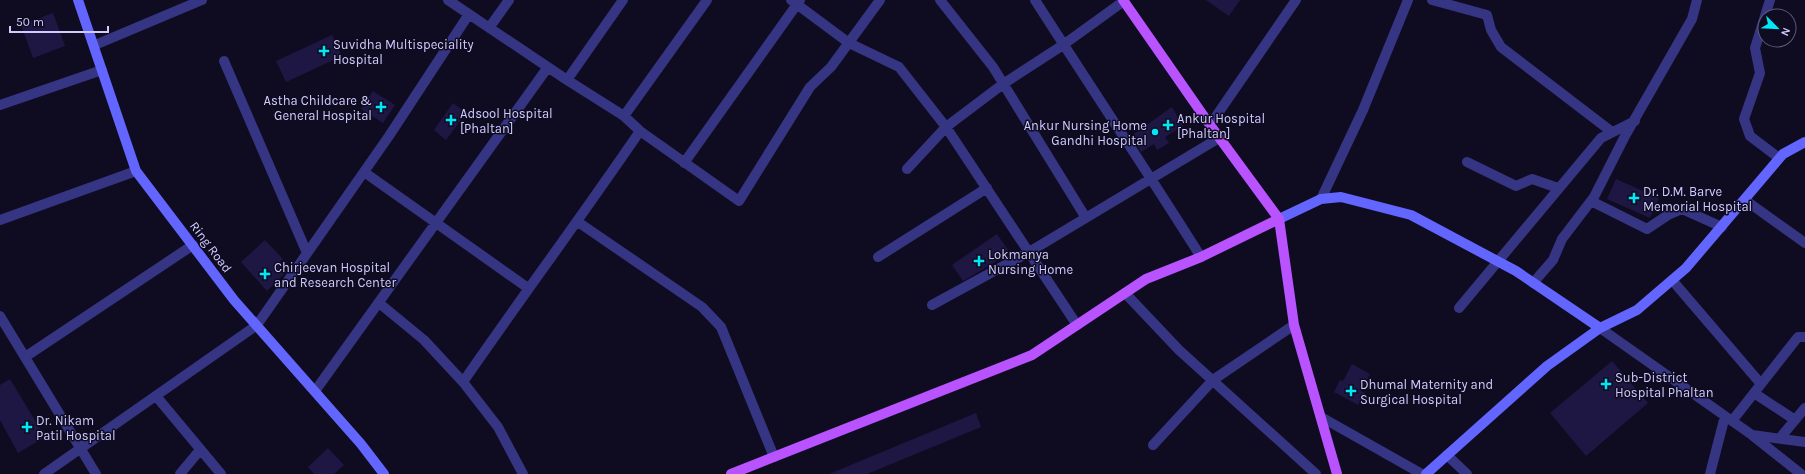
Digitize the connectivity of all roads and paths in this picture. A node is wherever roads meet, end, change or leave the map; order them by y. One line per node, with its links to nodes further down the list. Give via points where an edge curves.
1 (78, 0): 20 (street, Ring Road)
2 (202, 0): 20 (street)
3 (448, 0): 16 (street)
4 (509, 0): 17 (street)
5 (622, 0): 25 (street)
6 (707, 0): 28 (street)
7 (880, 0): 19 (street)
8 (940, 0): 26 (street, via 993,67)
9 (1035, 0): 21 (street)
10 (1296, 0): 30 (street)
11 (1408, 0): 45 (street, via 1363,110)
12 (1432, 0): 33 (street, via 1487,15 1491,30 1501,47)
13 (1697, 0): 29 (street, via 1692,19)
14 (1124, 1): 21 (street); 30 (main road)
15 (796, 2): 19 (street); 38 (street)
16 (469, 14): 17 (street); 41 (street)
17 (489, 28): 23 (street)
18 (1757, 42): 36 (street, via 1755,48 1760,73 1744,119 1750,136)
19 (849, 43): 31 (street, via 899,67); 38 (street, via 831,67 810,87 739,201)
20 (95, 45): 24 (street, Ring Road)
21 (1063, 45): 26 (street); 42 (street)
22 (224, 61): 57 (street)
23 (548, 67): 25 (street); 51 (street)
24 (102, 70): 27 (street); 40 (street, Ring Road)
25 (567, 80): 28 (street)
26 (1003, 84): 31 (street); 48 (street)
27 (0, 105)
28 (624, 116): 32 (street)
29 (1635, 121): 33 (street); 47 (street)
30 (1210, 125): 34 (main road)
31 (946, 127): 39 (street); 43 (street)
32 (640, 131): 38 (street); 52 (street)
33 (1612, 132): 44 (street, via 1601,138)
34 (1219, 138): 42 (street); 49 (main road)
35 (1805, 142): 36 (street)
36 (1779, 158): 46 (street)
37 (1467, 162): 44 (street, via 1516,186 1532,179)
38 (684, 163)
39 (907, 168)
40 (136, 171): 50 (street); 55 (street, Ring Road)
41 (364, 172): 51 (street); 57 (street)
42 (1152, 179): 48 (street); 59 (street)
43 (987, 188): 56 (street); 58 (street)
44 (1558, 188): 60 (street)
45 (1320, 199): 49 (street); 60 (street, via 1341,197 1411,215)
46 (1745, 200): 53 (street); 54 (street)
47 (1591, 201): 53 (street, via 1647,229 1682,209); 62 (street, via 1562,239 1552,260)
48 (1086, 218): 56 (street)
49 (1279, 219): 59 (main road); 71 (main road)
50 (0, 220)
51 (436, 221): 63 (street); 65 (street)
52 (578, 222): 63 (street); 92 (street, via 674,286 702,307 721,327)
53 (1722, 227): 61 (street)
54 (1805, 243)
55 (192, 245): 69 (street, Ring Road, via 234,300); 74 (street)
56 (1029, 252): 66 (street); 70 (street)
57 (307, 253): 69 (street)
58 (878, 257)
59 (1201, 257): 64 (main road, via 1146,279)
60 (1499, 262): 62 (street); 67 (street)
61 (1672, 280): 72 (street, via 1637,310); 77 (street)
62 (1533, 283): 72 (street)
63 (528, 288): 76 (street)
64 (1125, 293): 70 (main road); 75 (street, via 1179,350)
65 (380, 303): 76 (street, via 424,340); 78 (street)
66 (932, 305)
67 (1459, 308)
68 (0, 316): 74 (street)
69 (257, 325): 78 (street, Ring Road); 80 (street)
70 (1077, 325): 92 (main road, via 1032,355)
71 (1294, 325): 75 (street); 82 (main road)
72 (1600, 328): 83 (street); 91 (street, via 1547,366)
73 (1805, 337): 77 (street, via 1798,337)
74 (25, 358): 89 (street)
75 (1213, 380): 88 (street); 100 (street)
76 (463, 382): 98 (street, via 498,427)
77 (1761, 384): 79 (street)
78 (315, 391): 97 (street, Ring Road)
79 (1754, 393): 83 (street); 84 (street)
80 (156, 396): 89 (street); 90 (street)
81 (1805, 408): 84 (street)
82 (1320, 417): 101 (main road); 102 (street)
83 (1729, 418): 85 (street); 105 (street)
84 (1795, 420): 86 (street)
85 (1752, 435): 86 (street); 106 (street)
86 (1780, 438): 87 (street)
87 (1805, 442)
88 (1153, 445)
89 (80, 449): 93 (street); 94 (street)
90 (200, 450): 95 (street); 96 (street)
91 (1447, 456): 103 (street); 104 (street)
92 (774, 457): 99 (main road)
93 (44, 474)
94 (96, 474)
95 (180, 474)
96 (222, 474)
97 (384, 474)
98 (523, 474)
99 (731, 474)
100 (1316, 474)
101 (1337, 474)
102 (1422, 474)
103 (1426, 474)
104 (1467, 474)
105 (1710, 474)
106 (1801, 474)

